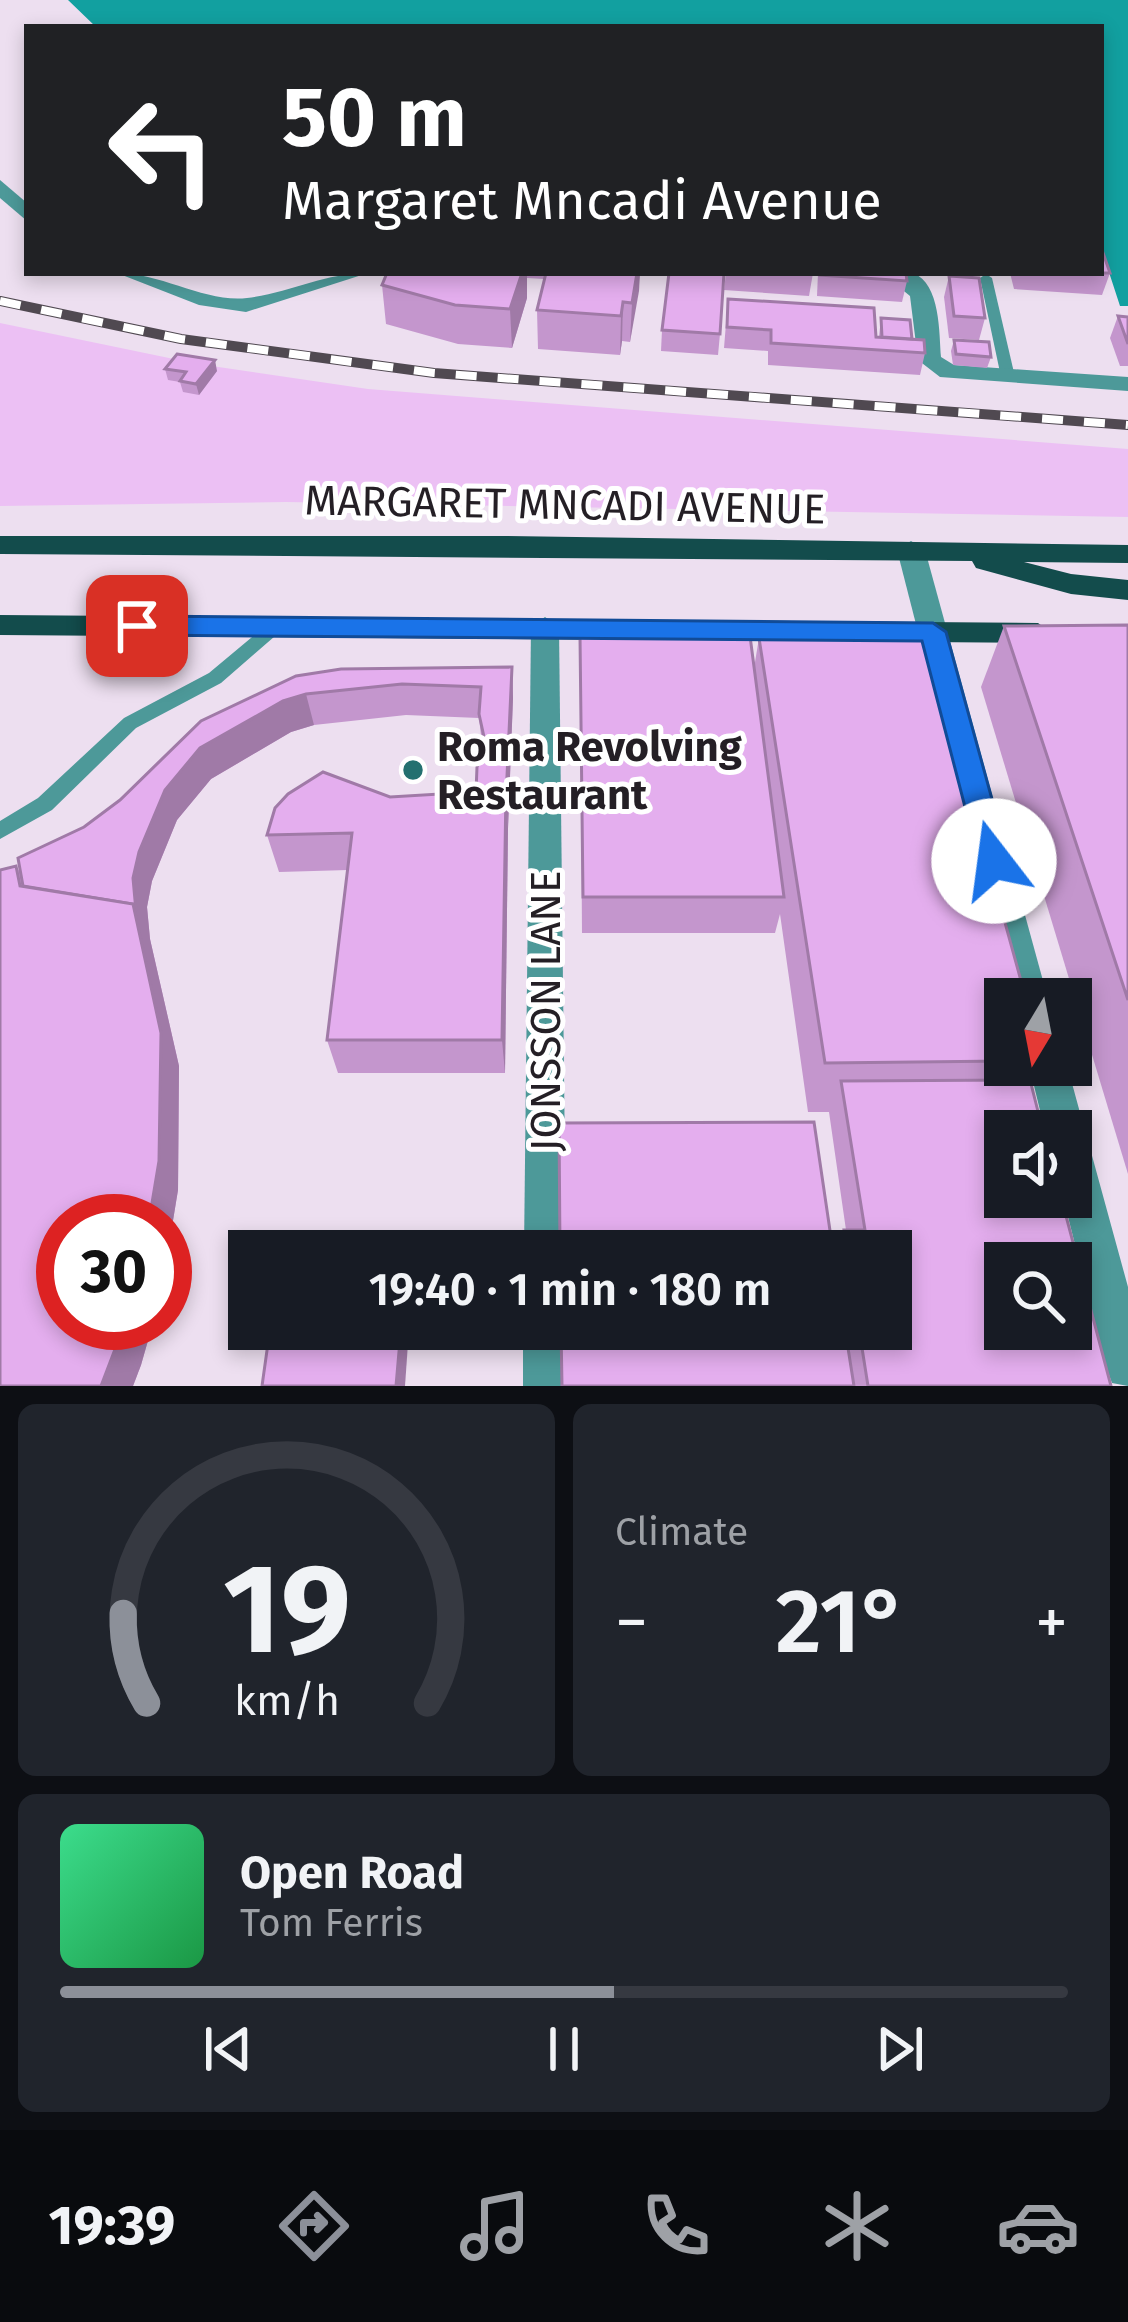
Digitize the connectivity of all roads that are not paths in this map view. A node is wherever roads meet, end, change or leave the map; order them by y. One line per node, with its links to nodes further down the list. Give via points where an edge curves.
1 (0, 185): 2 (street)
2 (24, 212)
3 (136, 276): 4 (street, via 246,305)
4 (346, 276)
5 (902, 276): 7 (street, via 921,288 930,359 952,374)
6 (986, 278): 7 (lane)
7 (1008, 377): 8 (street)
8 (1128, 384)
9 (0, 545): 10 (main road, MARGARET MNCADI AVENUE)
10 (911, 550): 11 (main road, MARGARET MNCADI AVENUE); 17 (street)
11 (957, 552): 12 (main road, MARGARET MNCADI AVENUE); 13 (main road, via 1027,574)
12 (1128, 554)
13 (1128, 590)
14 (0, 625): 15 (main road)
15 (276, 626): 16 (main road); 19 (lane, via 215,678 130,723 56,795)
16 (544, 627): 17 (main road); 22 (street, JONSSON LANE)
17 (933, 632): 18 (main road); 20 (street)
18 (1063, 634)
19 (0, 831)
20 (1024, 978)
21 (1089, 1218): 24 (street)
22 (545, 1230)
23 (545, 1350): 25 (street)
24 (1128, 1366)
25 (545, 1386)

